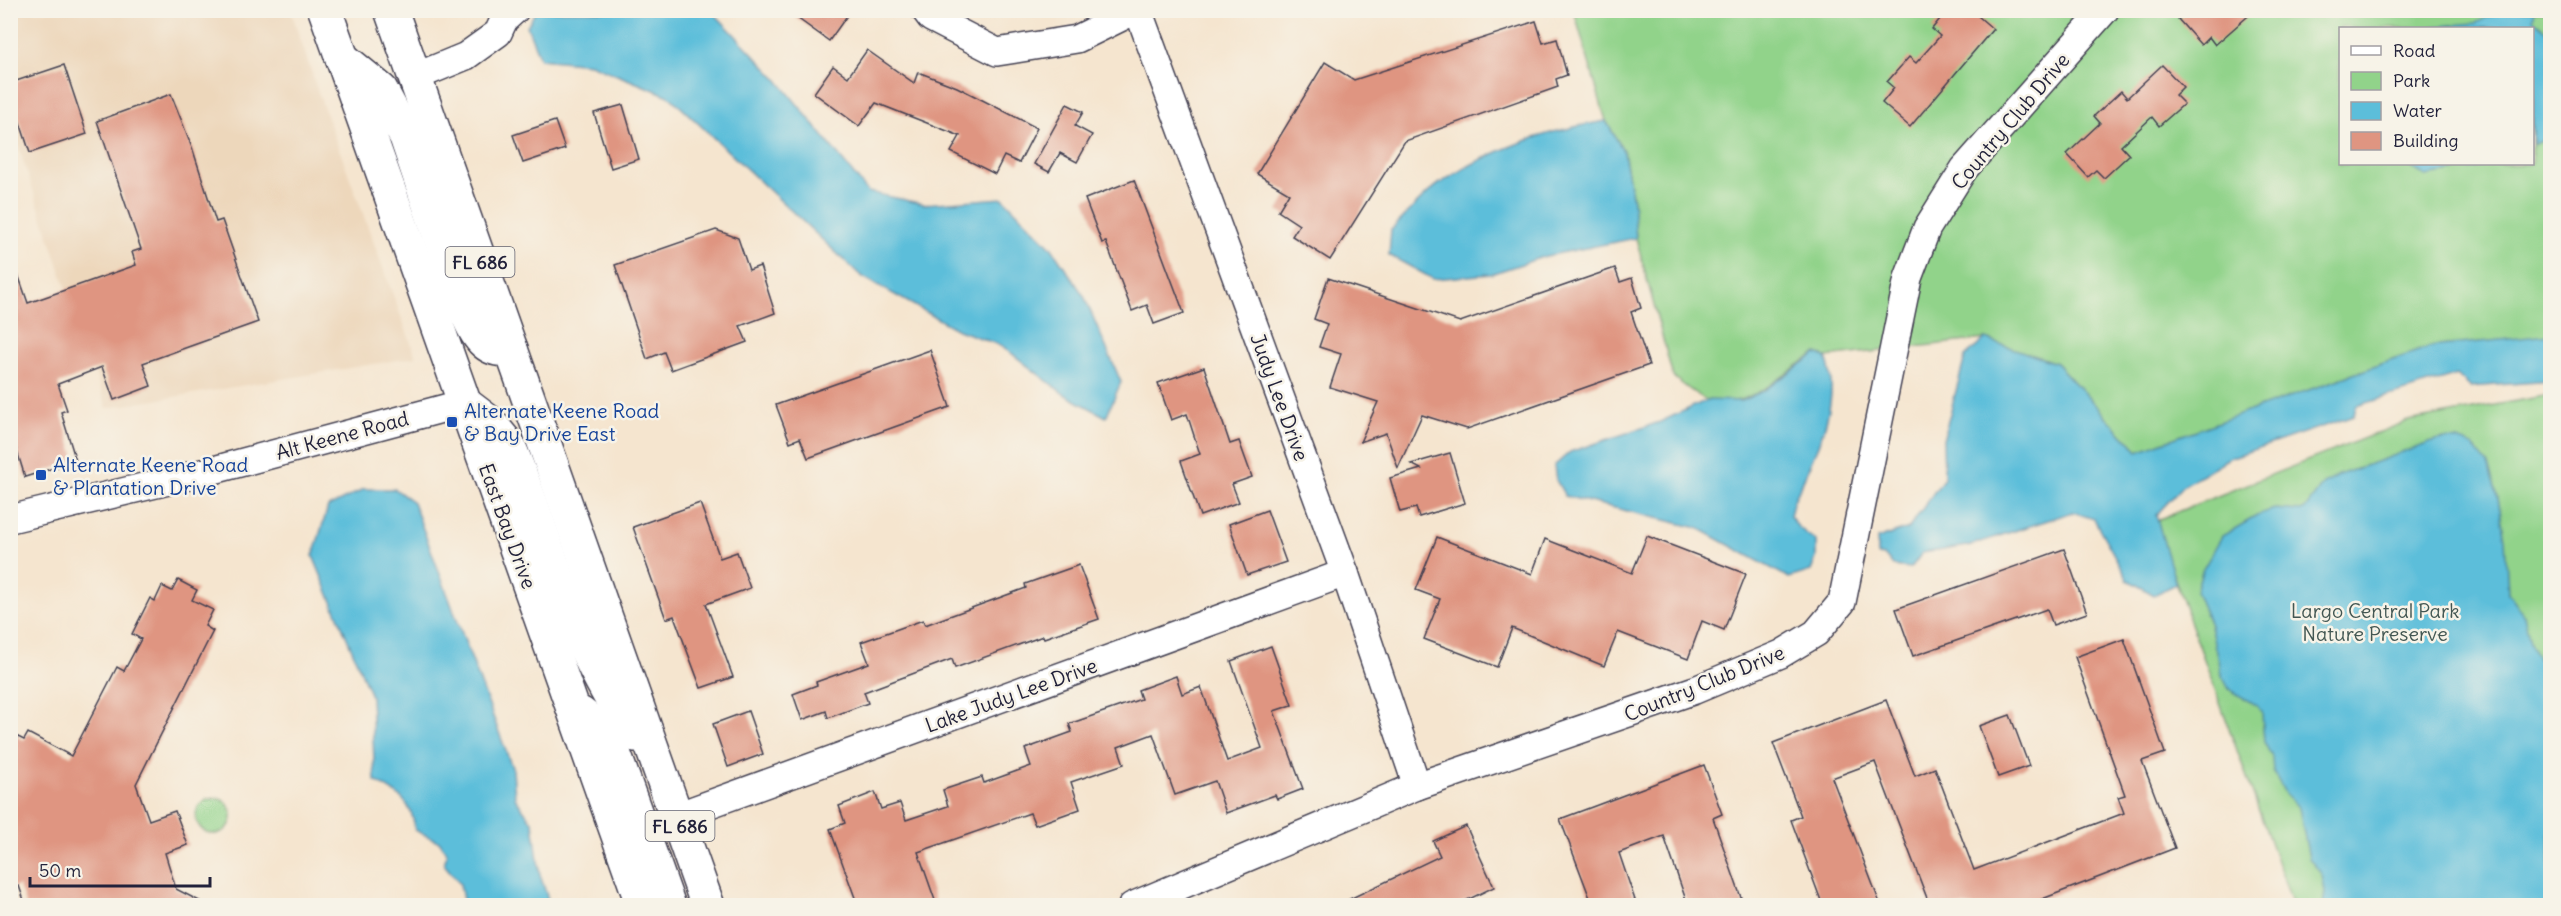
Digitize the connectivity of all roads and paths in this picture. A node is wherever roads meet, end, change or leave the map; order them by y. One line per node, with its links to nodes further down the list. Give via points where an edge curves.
1 (325, 10): 7 (main road, East Bay Drive / FL 686)
2 (392, 10): 8 (main road, FL 686)
3 (515, 10): 8 (street, via 498,33 466,56)
4 (925, 10): 5 (street, via 932,18 997,52 1077,39)
5 (1137, 10): 12 (street, Judy Lee Drive)
6 (2105, 10): 15 (street, Country Club Drive, via 1964,169 1927,228 1908,278 1842,602 1816,633 1781,654 1695,690)
7 (342, 58): 9 (main road, via 381,90 397,117 473,327 491,348); 10 (main road, East Bay Drive / FL 686)
8 (415, 77): 9 (main road, FL 686)
9 (511, 349): 14 (main road, FL 686)
10 (464, 403): 11 (street, Alt Keene Road, via 210,471); 13 (main road, East Bay Drive / FL 686); 14 (main road, via 489,422 509,446 587,654 623,718 636,736)
11 (12, 514)
12 (1346, 573): 15 (street, Judy Lee Drive); 16 (street, Lake Judy Lee Drive)
13 (573, 710): 17 (main road, East Bay Drive / FL 686); 18 (main road, via 600,729 613,750)
14 (651, 746): 16 (main road, FL 686)
15 (1417, 786): 20 (street, Country Club Drive)
16 (676, 816): 19 (main road, FL 686)
17 (643, 906)
18 (669, 906)
19 (708, 906)
20 (1132, 906)

